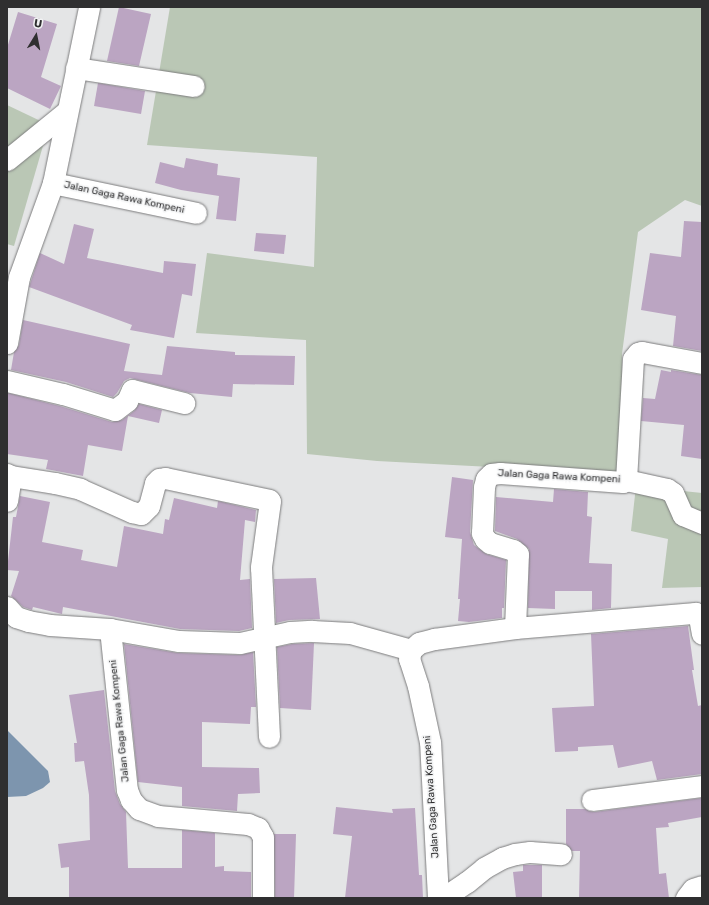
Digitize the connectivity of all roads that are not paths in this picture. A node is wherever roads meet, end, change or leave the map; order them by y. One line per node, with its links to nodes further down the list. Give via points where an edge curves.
1 (89, 7): 2 (street, Jalan Gaga Rawa Kompeni)
2 (76, 68): 3 (street); 4 (street, Jalan Gaga Rawa Kompeni)
3 (194, 86)
4 (66, 112): 5 (street); 6 (street, Jalan Gaga Rawa Kompeni)
5 (7, 160)
6 (53, 183): 7 (street, Jalan Gaga Rawa Kompeni); 8 (street, Jalan Gaga Rawa Kompeni)
7 (196, 213)
8 (13, 275): 9 (street, Jalan Gaga Rawa Kompeni)
9 (7, 343)
10 (702, 363): 14 (street, Jalan Gaga Rawa Kompeni, via 642,352 634,359)
11 (7, 381): 12 (street, via 116,410 127,401 132,390)
12 (184, 403)
13 (9, 475): 15 (street); 21 (street, via 80,489 141,514 149,506 155,483 159,479 269,500 261,567)
14 (626, 480): 16 (street, Jalan Gaga Rawa Kompeni, via 673,493 683,515); 18 (street, Jalan Gaga Rawa Kompeni, via 623,482 500,473 491,474 486,479 482,533 490,543 518,554)
15 (7, 501)
16 (702, 523)
17 (7, 607): 19 (street, via 16,617 28,621)
18 (515, 628): 20 (street, via 695,613 699,617); 22 (street, via 434,639 419,643)
19 (110, 629): 21 (street, via 179,641 240,643); 28 (street, Jalan Gaga Rawa Kompeni, via 127,790 131,800 139,809 158,816 248,824 258,828 263,837)
20 (702, 634)
21 (264, 638): 22 (street, via 290,632 350,633); 23 (street)
22 (411, 650): 29 (street, Jalan Gaga Rawa Kompeni, via 410,659 430,742)
23 (269, 737)
24 (702, 786): 25 (street)
25 (592, 800)
26 (561, 854): 30 (street, via 530,852 502,858)
27 (702, 886): 31 (street, via 693,889)
28 (263, 898)
29 (438, 898)
30 (443, 898)
31 (686, 898)

